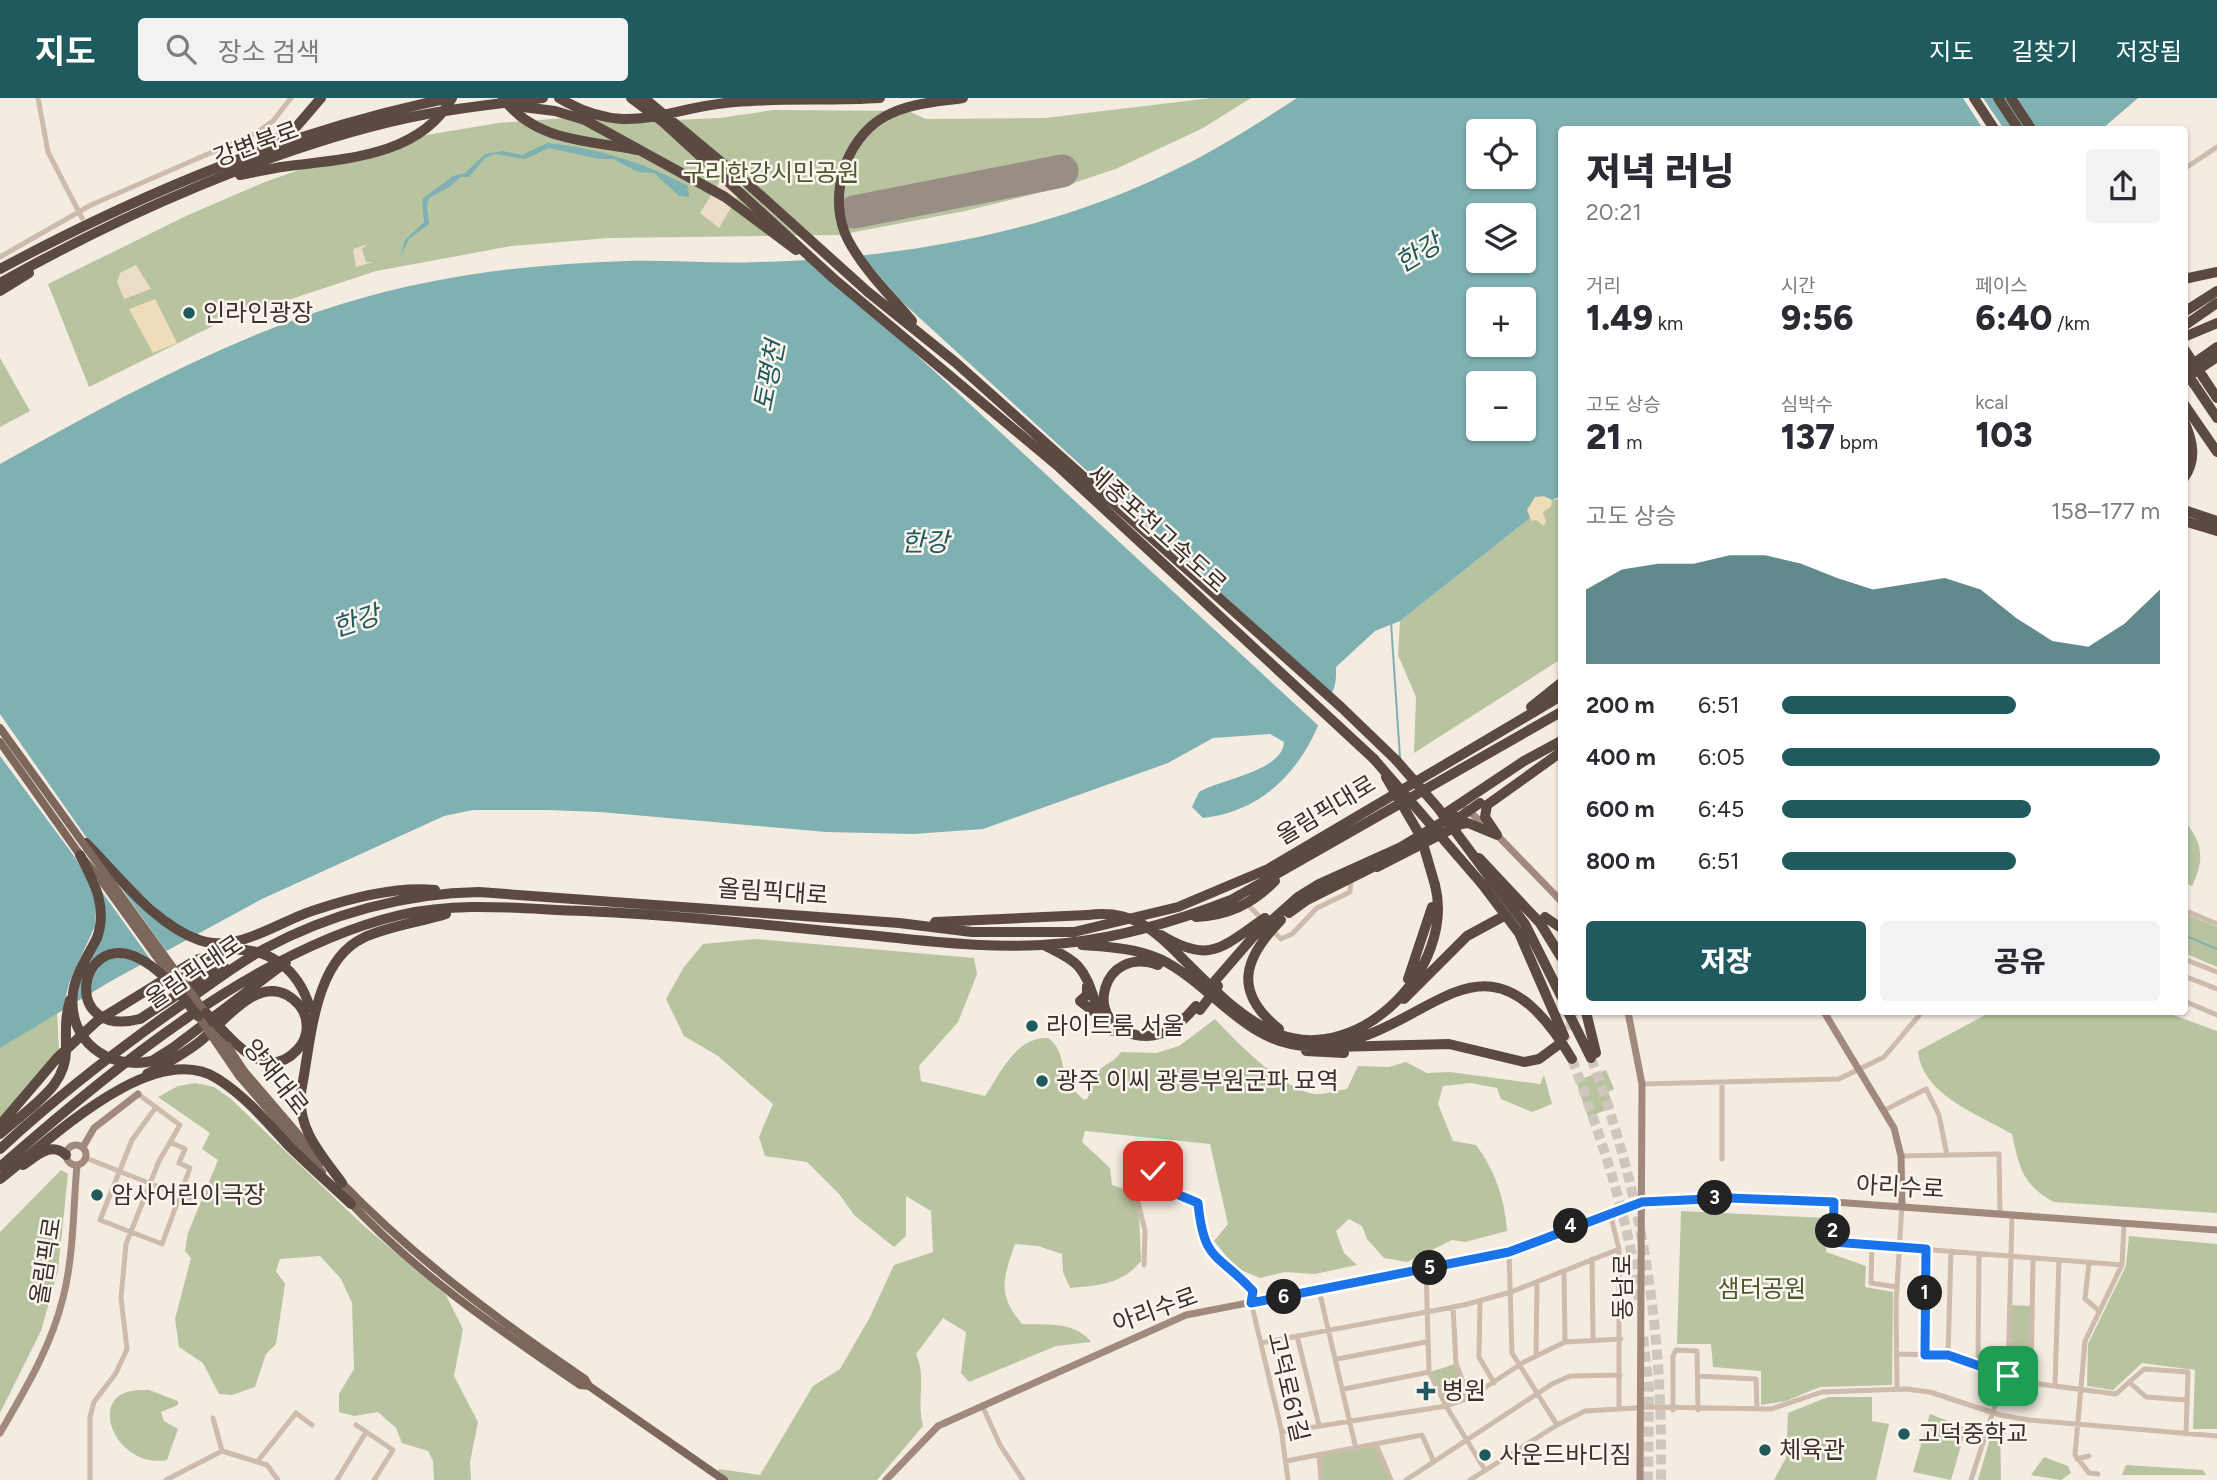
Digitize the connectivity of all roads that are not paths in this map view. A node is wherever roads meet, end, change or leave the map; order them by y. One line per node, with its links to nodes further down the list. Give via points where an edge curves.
1 (38, 98): 23 (street, via 48,152)
2 (291, 98): 23 (street, via 265,128 91,205)
3 (321, 98): 20 (highway, via 297,126)
4 (451, 98): 20 (highway, 강변북로); 22 (highway, bridge, via 425,128 388,149)
5 (543, 98): 14 (highway, 강변북로)
6 (559, 98): 9 (highway, via 594,116 624,120 735,102)
7 (631, 98): 39 (highway, 세종포천고속도로)
8 (644, 98): 37 (highway, 세종포천고속도로, via 867,292)
9 (880, 98)
10 (963, 98): 37 (highway, via 907,107 883,117 854,148 841,180 839,211 849,241 868,270)
11 (1974, 98): 15 (highway)
12 (1998, 98): 16 (highway)
13 (2011, 98): 17 (highway)
14 (499, 101): 19 (highway, via 585,120); 19 (highway, bridge, via 551,135); 22 (highway, 강변북로, via 373,127)
15 (1992, 126)
16 (2016, 126)
17 (2029, 126)
18 (2217, 147): 21 (street)
19 (637, 150): 39 (highway, via 725,197)
20 (254, 152): 26 (highway, 강변북로, via 83,225)
21 (2188, 166)
22 (219, 179): 24 (highway, 강변북로)
23 (81, 216): 25 (street)
24 (64, 249): 29 (highway, 강변북로); 30 (highway)
25 (0, 257)
26 (0, 269)
27 (2217, 272): 28 (highway)
28 (2188, 278)
29 (0, 283)
30 (0, 291)
31 (2217, 291): 33 (highway)
32 (2217, 303): 34 (highway)
33 (2188, 309)
34 (2188, 323)
35 (2217, 323): 36 (highway)
36 (2188, 335)
37 (929, 339): 72 (highway, 세종포천고속도로, bridge, via 1341,707 1420,786)
38 (2217, 347): 42 (highway)
39 (921, 352): 64 (highway, 세종포천고속도로, via 1134,534)
40 (2188, 355): 44 (highway, bridge)
41 (2217, 357): 43 (highway)
42 (2188, 367)
43 (2189, 382): 46 (highway)
44 (2217, 398)
45 (2188, 410): 48 (highway)
46 (2217, 418)
47 (2188, 430): 49 (highway, via 2193,458)
48 (2217, 452)
49 (2188, 469)
50 (2188, 511): 51 (highway)
51 (2217, 521)
52 (2188, 522): 53 (highway)
53 (2217, 531)
54 (1558, 685): 57 (highway)
55 (1558, 698): 57 (highway, 올림픽대로)
56 (1558, 714): 71 (highway, 올림픽대로)
57 (1507, 727): 84 (highway, 올림픽대로, via 1268,869 1178,907 1074,932 972,932)
58 (0, 728): 68 (main road, 양재대로, bridge)
59 (0, 742): 69 (main road, 양재대로)
60 (1558, 743): 65 (highway)
61 (1558, 743): 66 (highway)
62 (1558, 753): 65 (highway)
63 (1558, 753): 67 (highway, via 1487,806 1485,817)
64 (1374, 759): 72 (highway, 세종포천고속도로, bridge); 111 (highway, bridge, via 1421,837 1439,901 1421,968)
65 (1478, 801): 70 (highway, bridge)
66 (1459, 803): 67 (main road); 70 (highway)
67 (1497, 835): 70 (highway, via 1461,824); 76 (main road)
68 (78, 836): 74 (highway, bridge, via 168,922 200,940 227,943 331,905 399,891); 105 (main road, 양재대로, bridge)
69 (80, 855): 100 (highway, bridge, via 95,886 101,922); 105 (main road, 양재대로, bridge)
70 (1358, 871): 73 (highway); 75 (highway)
71 (1283, 873): 77 (highway); 82 (highway, 올림픽대로)
72 (1489, 879): 91 (highway, via 1540,923); 99 (highway, 세종포천고속도로, via 1525,924); 116 (highway, 세종포천고속도로, via 1519,933 1572,1059 1530,1003 1511,992 1482,987 1455,992 1371,1033)
73 (1351, 880): 77 (street, via 1350,892 1317,908 1281,939); 83 (highway, via 1307,900)
74 (454, 892): 84 (highway, 올림픽대로, via 519,893); 89 (highway, 올림픽대로, via 357,912)
75 (1298, 897): 92 (highway, via 1224,946); 97 (highway, via 1253,937)
76 (1558, 898)
77 (1247, 904): 82 (highway, via 1214,916)
78 (468, 906): 88 (highway, 올림픽대로, via 725,920 962,944); 90 (highway, 올림픽대로, via 401,915); 112 (highway, via 379,931 345,949 326,977)
79 (2188, 912): 85 (street)
80 (1502, 917): 111 (highway, via 1467,936 1399,1004)
81 (1545, 917): 86 (highway)
82 (1185, 918): 87 (highway, 올림픽대로)
83 (1281, 919): 97 (highway); 113 (highway, via 1258,946 1247,975 1257,1006)
84 (899, 923): 92 (highway, bridge, via 1104,913 1129,917)
85 (2217, 924)
86 (1558, 926)
87 (1068, 943): 88 (highway, 올림픽대로); 95 (highway, via 1143,953)
88 (1043, 945): 103 (highway, via 1072,960 1086,978 1099,1016 1125,1038 1150,1040 1180,1031)
89 (264, 950): 105 (highway, bridge, via 203,978 140,1019 125,1022 106,1019 89,1005 85,982 104,957 125,954 147,963 175,988); 129 (highway, 올림픽대로, via 95,1066)
90 (299, 951): 100 (highway, bridge, via 152,1060 121,1063 96,1052 76,1021); 138 (highway, 올림픽대로, via 247,980 98,1082)
91 (1558, 952)
92 (1184, 954): 113 (highway, via 1234,1007)
93 (2188, 961): 94 (street)
94 (2217, 972)
95 (1180, 973): 103 (highway, via 1140,961 1122,965 1107,981 1107,1015 1120,1030 1149,1036 1177,1027); 113 (highway, via 1237,1020)
96 (2188, 978): 98 (street)
97 (1216, 984): 103 (highway, bridge)
98 (2217, 989)
99 (1558, 990)
100 (73, 992): 126 (highway, bridge, via 66,1013 63,1069 52,1089)
101 (2188, 1003): 104 (street)
102 (2217, 1005): 104 (street)
103 (1198, 1008)
104 (2215, 1014)
105 (202, 1015): 118 (main road, 양재대로, bridge); 121 (highway, bridge, via 254,1059 284,1060 304,1040 304,1013 297,1002 268,991 250,998 187,1050)
106 (1570, 1015): 107 (highway, via 1593,1056)
107 (1586, 1015)
108 (1629, 1015): 120 (main road, 동남로)
109 (1826, 1015): 117 (main road)
110 (1920, 1015): 117 (street, via 1895,1046)
111 (1378, 1018): 113 (highway, via 1344,1035)
112 (312, 1040): 125 (highway, bridge, via 310,1008 298,981 277,960 247,949 215,952 97,1021 57,1058); 140 (highway, via 300,1092 301,1117 307,1135)
113 (1287, 1040): 114 (highway, via 1303,1051 1322,1053 1416,1049); 116 (highway)
114 (1436, 1043): 115 (highway, via 1524,1062 1539,1059); 116 (highway)
115 (1558, 1045)
116 (1314, 1046)
117 (1861, 1071): 119 (street, via 1828,1080); 124 (main road)
118 (242, 1074): 140 (main road, 양재대로); 146 (main road, 양재대로)
119 (1721, 1082): 120 (street); 134 (street)
120 (1642, 1084): 144 (main road, 동남로)
121 (124, 1088): 138 (highway, via 76,1115); 146 (highway, via 171,1072 215,1077 265,1118)
122 (138, 1094): 123 (street); 128 (main road, via 94,1128)
123 (156, 1107): 127 (street, via 180,1125); 137 (street, via 132,1140)
124 (1885, 1110): 131 (street, via 1926,1089 1939,1115); 132 (main road)
125 (0, 1125)
126 (0, 1134)
127 (170, 1142): 139 (street); 142 (street, via 185,1149 179,1163 190,1168)
128 (83, 1147): 130 (main road, via 73,1144); 133 (main road)
129 (0, 1149)
130 (66, 1155): 135 (main road); 138 (highway, via 48,1149)
131 (1947, 1155): 132 (street); 149 (street, via 1999,1154)
132 (1901, 1156): 147 (main road)
133 (86, 1157): 135 (main road); 137 (street)
134 (1722, 1159)
135 (77, 1165): 225 (main road, 올림픽로, via 63,1300 37,1371)
136 (1146, 1167): 141 (street)
137 (120, 1171): 139 (street); 153 (street, via 100,1220)
138 (0, 1174)
139 (150, 1183): 142 (street); 153 (street)
140 (342, 1183): 200 (main road, 양재대로, via 451,1284)
141 (1172, 1192): 166 (street, via 1137,1198 1145,1231); 175 (street, 고덕로61길, via 1198,1203 1208,1249 1253,1291)
142 (180, 1195): 143 (street); 153 (street, via 162,1244)
143 (194, 1200)
144 (1642, 1202): 145 (main road, 아리수로, via 1730,1198); 148 (main road, 아리수로); 210 (main road, 동남로)
145 (1834, 1202): 147 (main road, 아리수로); 154 (street, via 1833,1242)
146 (351, 1203): 200 (main road, 양재대로, via 475,1314 580,1385)
147 (1902, 1205): 149 (main road, 아리수로); 155 (street)
148 (1610, 1213): 156 (street); 159 (main road, 아리수로)
149 (2000, 1213): 150 (main road, 아리수로)
150 (2012, 1214): 151 (main road, 아리수로); 161 (street)
151 (2124, 1224): 152 (main road, 아리수로); 167 (street)
152 (2217, 1230)
153 (131, 1232): 240 (street, via 121,1298 127,1349 94,1402)
154 (1872, 1245): 155 (street); 171 (street, via 1871,1283)
155 (1899, 1247): 157 (street); 171 (street)
156 (1619, 1249): 163 (street); 181 (street)
157 (1926, 1249): 158 (street); 188 (street)
158 (1951, 1251): 160 (street); 189 (street)
159 (1509, 1252): 168 (main road, 아리수로); 173 (street)
160 (1979, 1254): 161 (street); 192 (street)
161 (2010, 1255): 162 (street); 195 (street)
162 (2033, 1258): 164 (street); 198 (street)
163 (1592, 1259): 169 (street); 182 (street)
164 (2059, 1260): 165 (street); 201 (street)
165 (2089, 1262): 167 (street); 177 (street, via 2085,1299)
166 (1144, 1265)
167 (2122, 1265): 177 (street)
168 (1426, 1269): 172 (main road, 아리수로); 178 (street)
169 (1564, 1271): 170 (street); 184 (street)
170 (1537, 1282): 173 (street); 187 (street)
171 (1897, 1287): 186 (street)
172 (1320, 1290): 175 (main road, 아리수로); 179 (street)
173 (1511, 1292): 174 (street); 191 (street, via 1511,1342)
174 (1480, 1301): 176 (street); 199 (street, via 1479,1357)
175 (1251, 1303): 185 (street, 고덕로61길); 208 (main road, 아리수로, via 1186,1315)
176 (1453, 1307): 178 (street); 206 (street, via 1456,1363)
177 (2098, 1310): 204 (street, via 2085,1341)
178 (1426, 1312): 179 (street); 183 (street)
179 (1330, 1331): 180 (street); 190 (street)
180 (1297, 1336): 185 (street); 222 (street)
181 (1621, 1339): 182 (street); 194 (street)
182 (1592, 1340): 184 (street)
183 (1426, 1342): 190 (street); 193 (street)
184 (1565, 1342): 187 (street)
185 (1261, 1343): 224 (street, 고덕로61길)
186 (1897, 1354): 188 (street); 203 (street)
187 (1536, 1355): 191 (street)
188 (1925, 1355): 189 (street)
189 (1948, 1355): 192 (street)
190 (1336, 1359): 202 (street)
191 (1518, 1366): 199 (street); 205 (street)
192 (1978, 1366): 195 (street)
193 (1429, 1372): 202 (street); 209 (street)
194 (1620, 1375): 205 (street, via 1570,1376); 211 (street)
195 (2008, 1376): 198 (street); 215 (street)
196 (1698, 1377): 212 (street, via 1697,1351 1675,1350); 213 (street, via 1756,1379); 214 (street)
197 (2129, 1382): 204 (street, via 2116,1394); 207 (street, via 2146,1397); 207 (street, via 2144,1369 2189,1372)
198 (2031, 1383): 201 (street)
199 (1494, 1384): 206 (street)
200 (589, 1386): 245 (main road, 양재대로)
201 (2055, 1386): 204 (street)
202 (1345, 1389): 217 (street)
203 (1898, 1389): 213 (street, via 1822,1392 1781,1408); 215 (street, via 1930,1392)
204 (2081, 1390): 219 (street)
205 (1537, 1393): 218 (street); 228 (street)
206 (1469, 1398): 209 (street)
207 (2186, 1400): 226 (street)
208 (982, 1405): 246 (main road, 아리수로, via 938,1426); 247 (street)
209 (1446, 1406): 217 (street); 228 (street)
210 (1642, 1407): 211 (street); 212 (street); 253 (main road, 동남로)
211 (1619, 1409): 218 (street, via 1586,1411)
212 (1674, 1409): 214 (street)
213 (1757, 1409): 214 (street)
214 (1698, 1410)
215 (1993, 1412): 219 (street); 254 (street)
216 (213, 1418): 231 (street)
217 (1351, 1419): 222 (street); 230 (street)
218 (1557, 1424): 238 (street)
219 (2078, 1424): 226 (street); 234 (street)
220 (312, 1425): 236 (street, via 296,1413)
221 (356, 1425): 223 (street)
222 (1319, 1425): 224 (street)
223 (366, 1432): 243 (street); 244 (street, via 393,1450)
224 (1282, 1432): 235 (street, 고덕로61길)
225 (0, 1433)
226 (2186, 1433): 227 (street)
227 (2217, 1436)
228 (1468, 1440): 237 (street); 238 (street)
229 (1376, 1444): 230 (street); 237 (street, via 1422,1435); 250 (street)
230 (1356, 1449): 232 (street)
231 (222, 1451): 236 (street); 241 (street)
232 (1319, 1455): 235 (street); 249 (street)
233 (2089, 1457): 234 (street)
234 (2077, 1459): 239 (street, via 2089,1473)
235 (1286, 1461): 248 (street, 고덕로61길)
236 (257, 1462): 242 (street, via 272,1469)
237 (1434, 1462): 251 (street)
238 (1485, 1470): 252 (street)
239 (2098, 1474)
240 (90, 1480)
241 (166, 1480)
242 (278, 1480)
243 (337, 1480)
244 (374, 1480)
245 (724, 1480)
246 (886, 1480)
247 (1023, 1480)
248 (1288, 1480)
249 (1321, 1480)
250 (1391, 1480)
251 (1406, 1480)
252 (1470, 1480)
253 (1640, 1480)
254 (1971, 1480)

